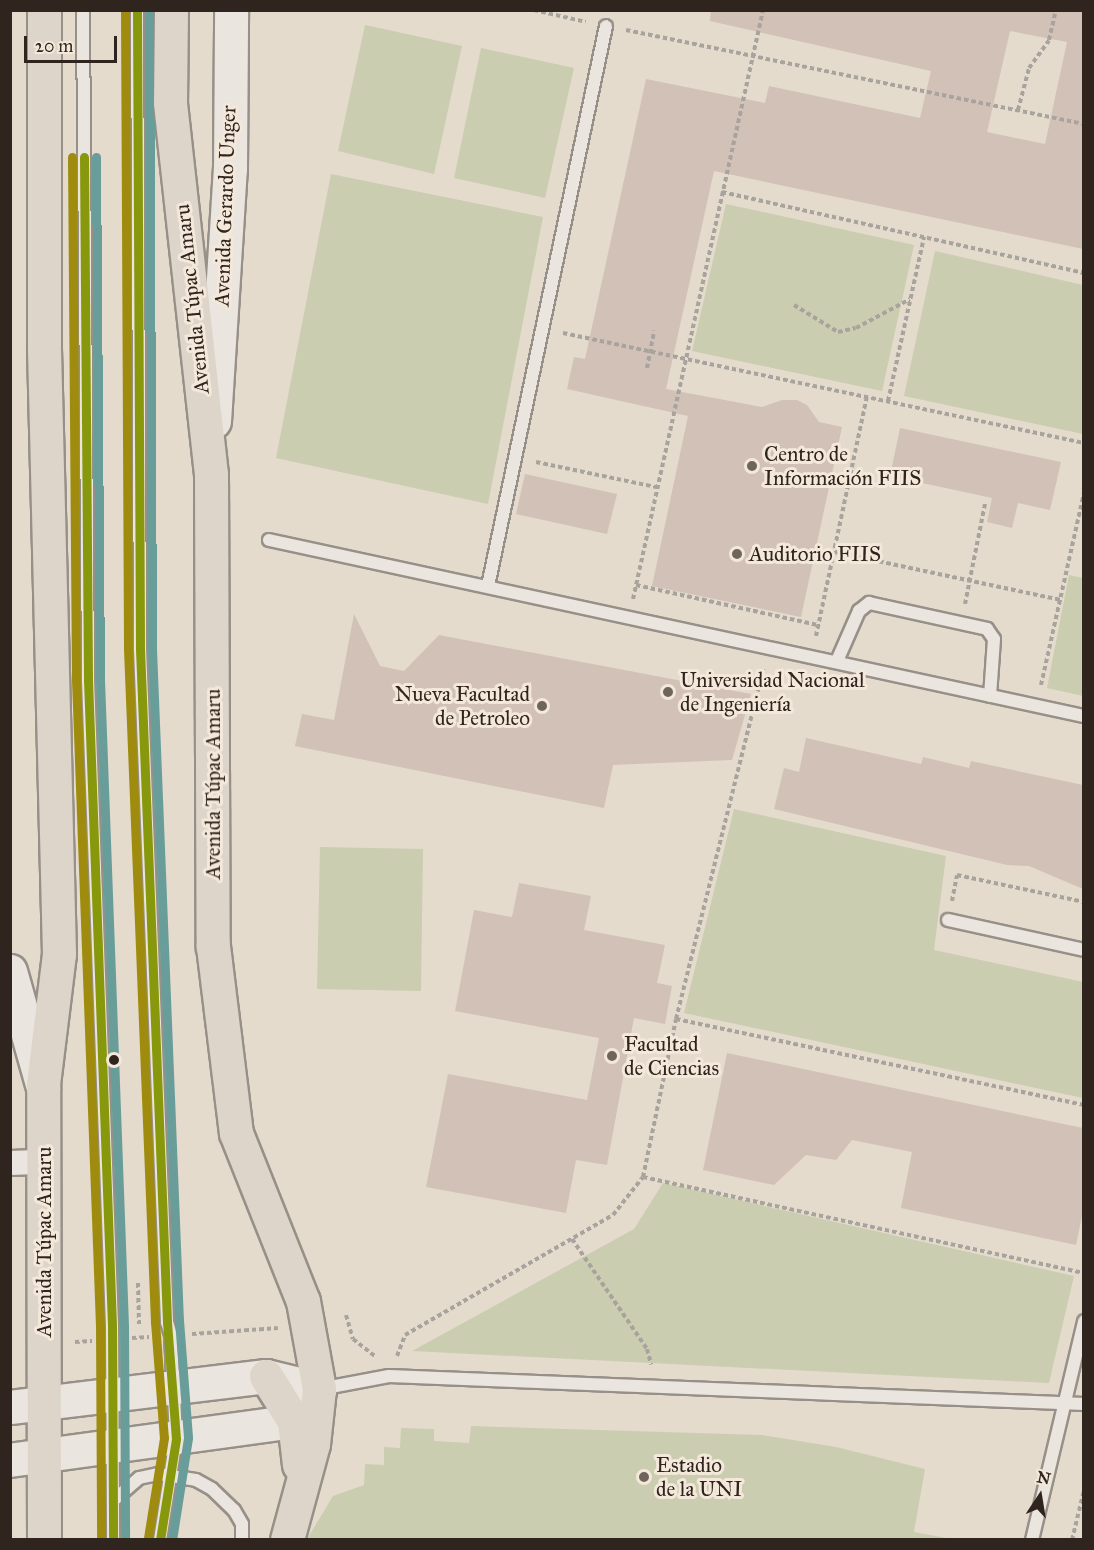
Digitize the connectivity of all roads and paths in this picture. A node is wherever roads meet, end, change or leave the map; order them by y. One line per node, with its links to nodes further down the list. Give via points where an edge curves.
1 (44, 10): 51 (main road, Avenida Túpac Amaru, via 44,347 59,954)
2 (83, 10): 68 (lane, via 88,680)
3 (137, 10): 66 (lane, via 140,649 167,1322)
4 (171, 10): 27 (main road, Avenida Túpac Amaru, via 170,103)
5 (231, 10): 27 (street, Avenida Gerardo Unger, via 230,169)
6 (534, 10): 9 (path)
7 (763, 10): 10 (path)
8 (1056, 10): 11 (path, via 1049,40 1029,68)
9 (606, 26): 10 (path); 18 (lane)
10 (753, 56): 11 (path); 13 (path)
11 (1018, 110): 12 (path)
12 (1083, 124)
13 (722, 192): 14 (path); 21 (path)
14 (924, 237): 15 (path); 16 (path)
15 (1083, 273)
16 (910, 299): 17 (path, via 856,328 838,333); 24 (path)
17 (794, 305)
18 (542, 329): 20 (path); 26 (lane)
19 (654, 331): 20 (path)
20 (651, 351): 21 (path); 22 (path)
21 (684, 357): 23 (path); 28 (path)
22 (647, 368)
23 (867, 397): 24 (path); 32 (path)
24 (888, 401): 25 (path)
25 (1083, 443)
26 (515, 458): 28 (path); 35 (lane)
27 (211, 474): 67 (main road, Avenida Túpac Amaru, via 213,946 236,1133 303,1301)
28 (656, 487): 34 (path)
29 (1083, 493): 36 (path)
30 (985, 504): 33 (path)
31 (269, 540): 35 (lane)
32 (835, 552): 33 (path); 39 (path)
33 (969, 581): 36 (path); 38 (path)
34 (636, 585): 37 (path); 39 (path)
35 (488, 586): 37 (lane)
36 (1060, 600): 44 (path)
37 (630, 615): 40 (lane)
38 (961, 623): 42 (lane, via 869,603 859,611); 43 (lane, via 987,629 994,639)
39 (818, 625): 41 (path)
40 (769, 646): 41 (lane); 50 (path)
41 (812, 655): 42 (lane)
42 (837, 661): 43 (lane)
43 (990, 696): 44 (lane)
44 (1036, 706): 45 (lane)
45 (1083, 716)
46 (1083, 902): 47 (path, via 957,875)
47 (948, 920): 48 (lane)
48 (1083, 950)
49 (10, 971): 51 (street)
50 (676, 1019): 52 (path); 55 (path)
51 (43, 1090): 53 (main road, Avenida Túpac Amaru)
52 (1083, 1105)
53 (44, 1162): 54 (street); 69 (main road, Avenida Túpac Amaru)
54 (10, 1163)
55 (643, 1177): 56 (path, via 613,1215); 57 (path)
56 (572, 1239): 62 (path, via 405,1335); 65 (path, via 646,1349)
57 (1083, 1273)
58 (138, 1283): 61 (path)
59 (346, 1315): 62 (path, via 353,1339 365,1351)
60 (1083, 1321): 70 (lane)
61 (139, 1324)
62 (395, 1361): 64 (path)
63 (266, 1376): 66 (street); 67 (street); 73 (main road)
64 (389, 1376): 65 (lane); 67 (lane)
65 (658, 1387): 70 (lane)
66 (174, 1389): 68 (street); 74 (lane)
67 (319, 1389): 73 (street); 81 (main road, Avenida Túpac Amaru, via 313,1444)
68 (114, 1396): 69 (street); 75 (lane)
69 (45, 1403): 72 (street); 76 (main road, Avenida Túpac Amaru)
70 (1063, 1403): 71 (lane); 87 (lane)
71 (1083, 1404)
72 (10, 1407)
73 (294, 1421): 74 (street); 81 (main road)
74 (176, 1439): 75 (street); 78 (lane)
75 (113, 1447): 76 (street); 80 (lane)
76 (45, 1455): 77 (street); 82 (main road, Avenida Túpac Amaru)
77 (10, 1460)
78 (173, 1475): 80 (lane, via 139,1478); 84 (lane); 85 (lane, via 195,1480 225,1499 242,1524)
79 (1083, 1490): 88 (path)
80 (115, 1499): 83 (lane)
81 (298, 1500): 86 (main road, Avenida Túpac Amaru)
82 (44, 1539)
83 (113, 1539)
84 (160, 1539)
85 (242, 1539)
86 (287, 1539)
87 (1032, 1539)
88 (1072, 1539)

